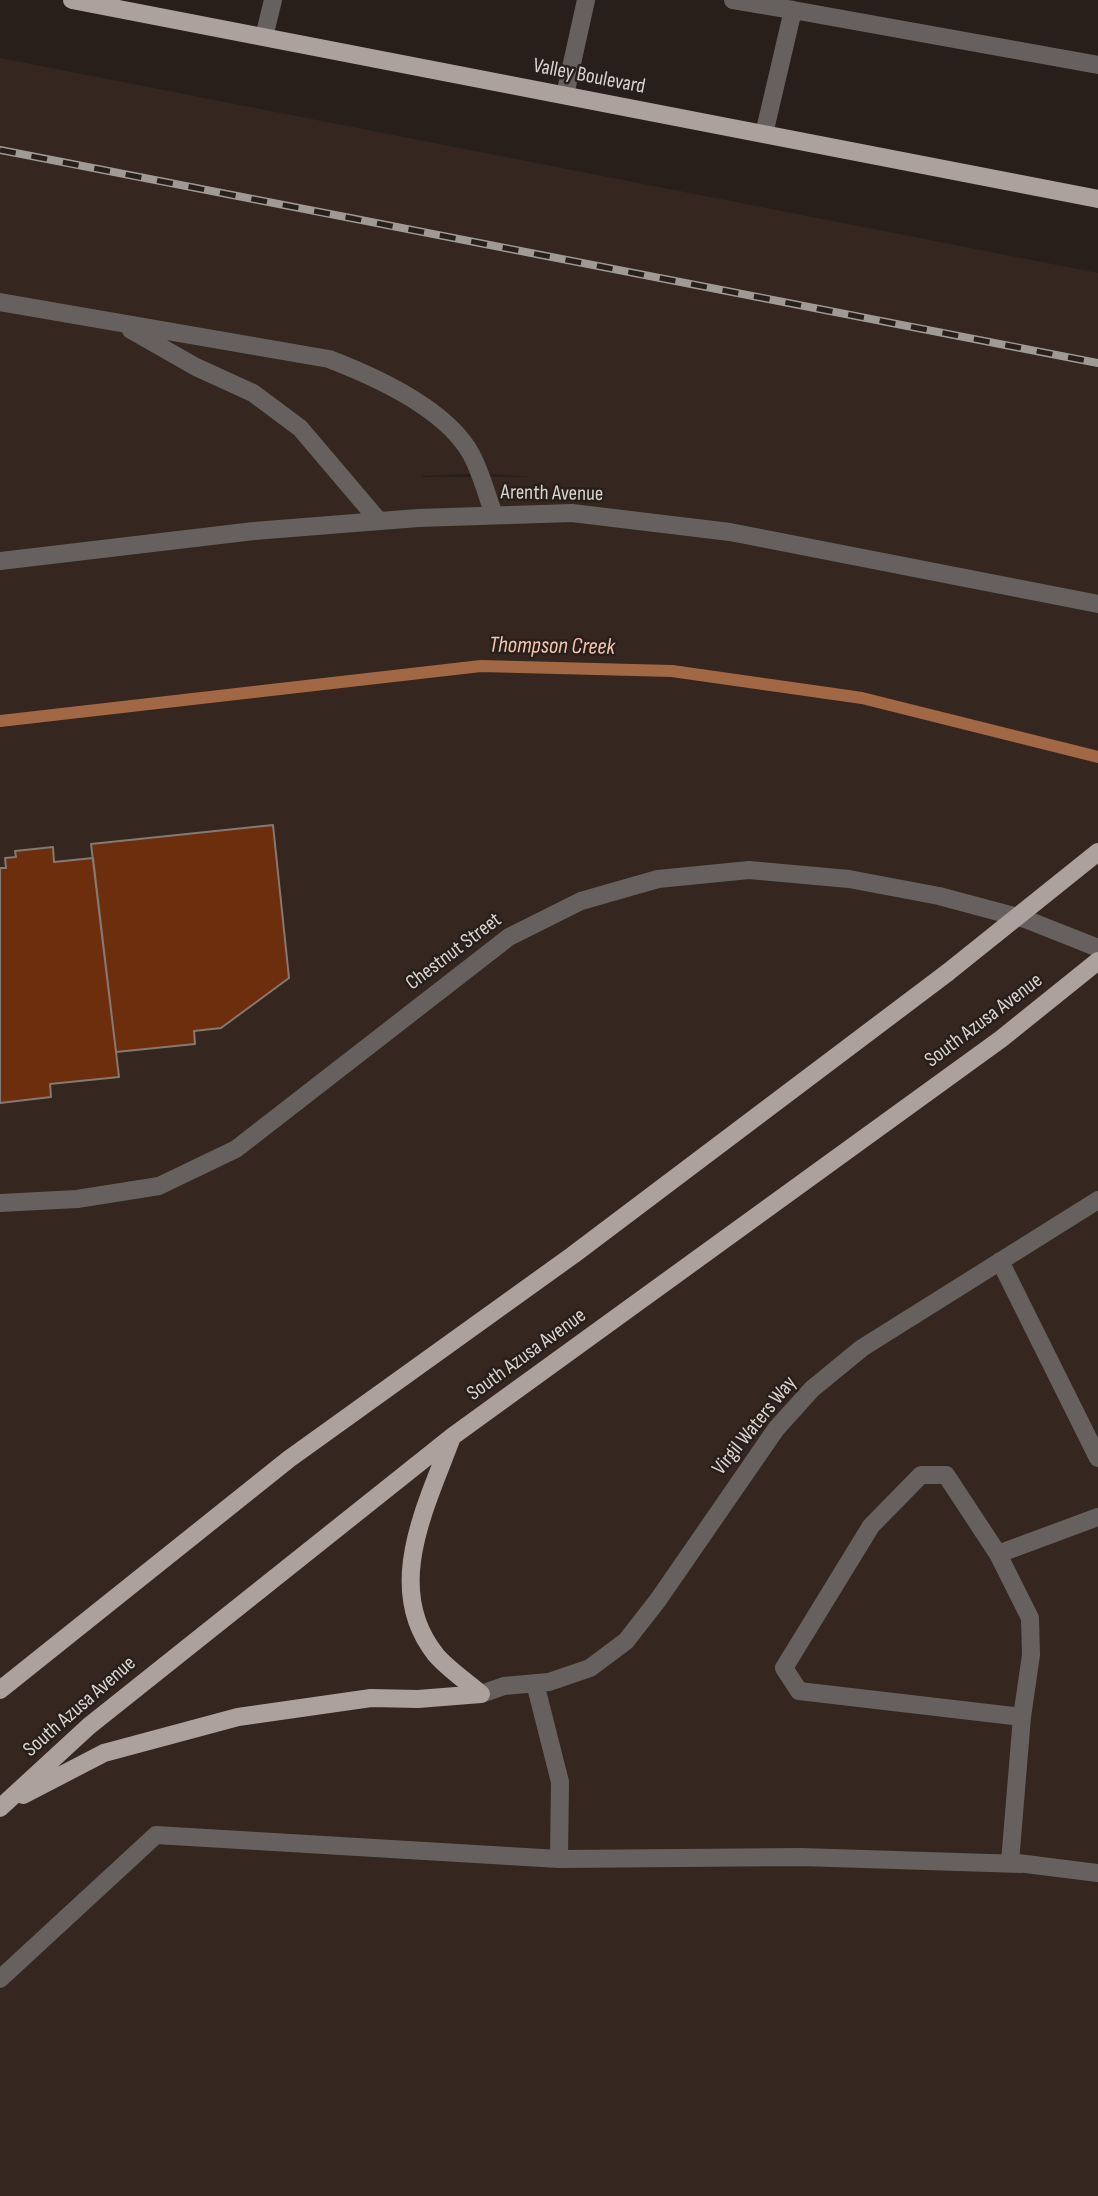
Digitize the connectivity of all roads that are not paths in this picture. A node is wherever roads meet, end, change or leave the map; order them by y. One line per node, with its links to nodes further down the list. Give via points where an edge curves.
1 (72, 0): 6 (main road, Valley Boulevard)
2 (273, 0): 7 (street)
3 (586, 0): 9 (street)
4 (733, 0): 5 (street)
5 (791, 5): 8 (street); 10 (street)
6 (134, 6): 7 (main road, Valley Boulevard)
7 (264, 37): 9 (main road, Valley Boulevard)
8 (1098, 65)
9 (565, 95): 10 (main road, Valley Boulevard)
10 (764, 134): 11 (main road, Valley Boulevard)
11 (1098, 199)
12 (0, 302): 13 (street)
13 (119, 323): 14 (street, via 330,359 373,376 438,417 471,453); 15 (street, via 253,393 300,428)
14 (494, 515): 15 (street, Arenth Avenue); 17 (street, Arenth Avenue, via 572,513 730,532)
15 (379, 521): 16 (street, Arenth Avenue)
16 (0, 561)
17 (1098, 604)
18 (1098, 852): 29 (main road, bridge, via 947,973 573,1255 289,1459)
19 (1098, 948): 22 (street, Chestnut Street, via 1025,919 849,879 749,870 658,879 581,901 509,937 236,1149 159,1186 78,1199)
20 (1098, 961): 24 (main road, South Azusa Avenue, via 1001,1039)
21 (1098, 1200): 23 (street, Virgil Waters Way)
22 (0, 1203)
23 (1000, 1261): 25 (street); 28 (street, Virgil Waters Way, via 862,1348 812,1389 776,1429 626,1641 590,1668)
24 (453, 1436): 30 (main road, via 413,1542 409,1587 418,1623 436,1655); 32 (main road, South Azusa Avenue, via 89,1726)
25 (1098, 1458)
26 (1098, 1517): 27 (street)
27 (998, 1553): 31 (street, via 1030,1618 1031,1655); 31 (street, via 946,1475 921,1475 872,1526 784,1668 799,1690)
28 (536, 1683): 30 (street, Virgil Waters Way); 33 (street, via 560,1783)
29 (0, 1690)
30 (481, 1694): 32 (main road, via 371,1698 238,1717 104,1753)
31 (1022, 1717): 34 (street, via 1010,1862)
32 (1, 1807)
33 (559, 1859): 34 (street, via 801,1857); 36 (street, via 156,1835)
34 (1026, 1864): 35 (street)
35 (1098, 1872)
36 (0, 1979)

